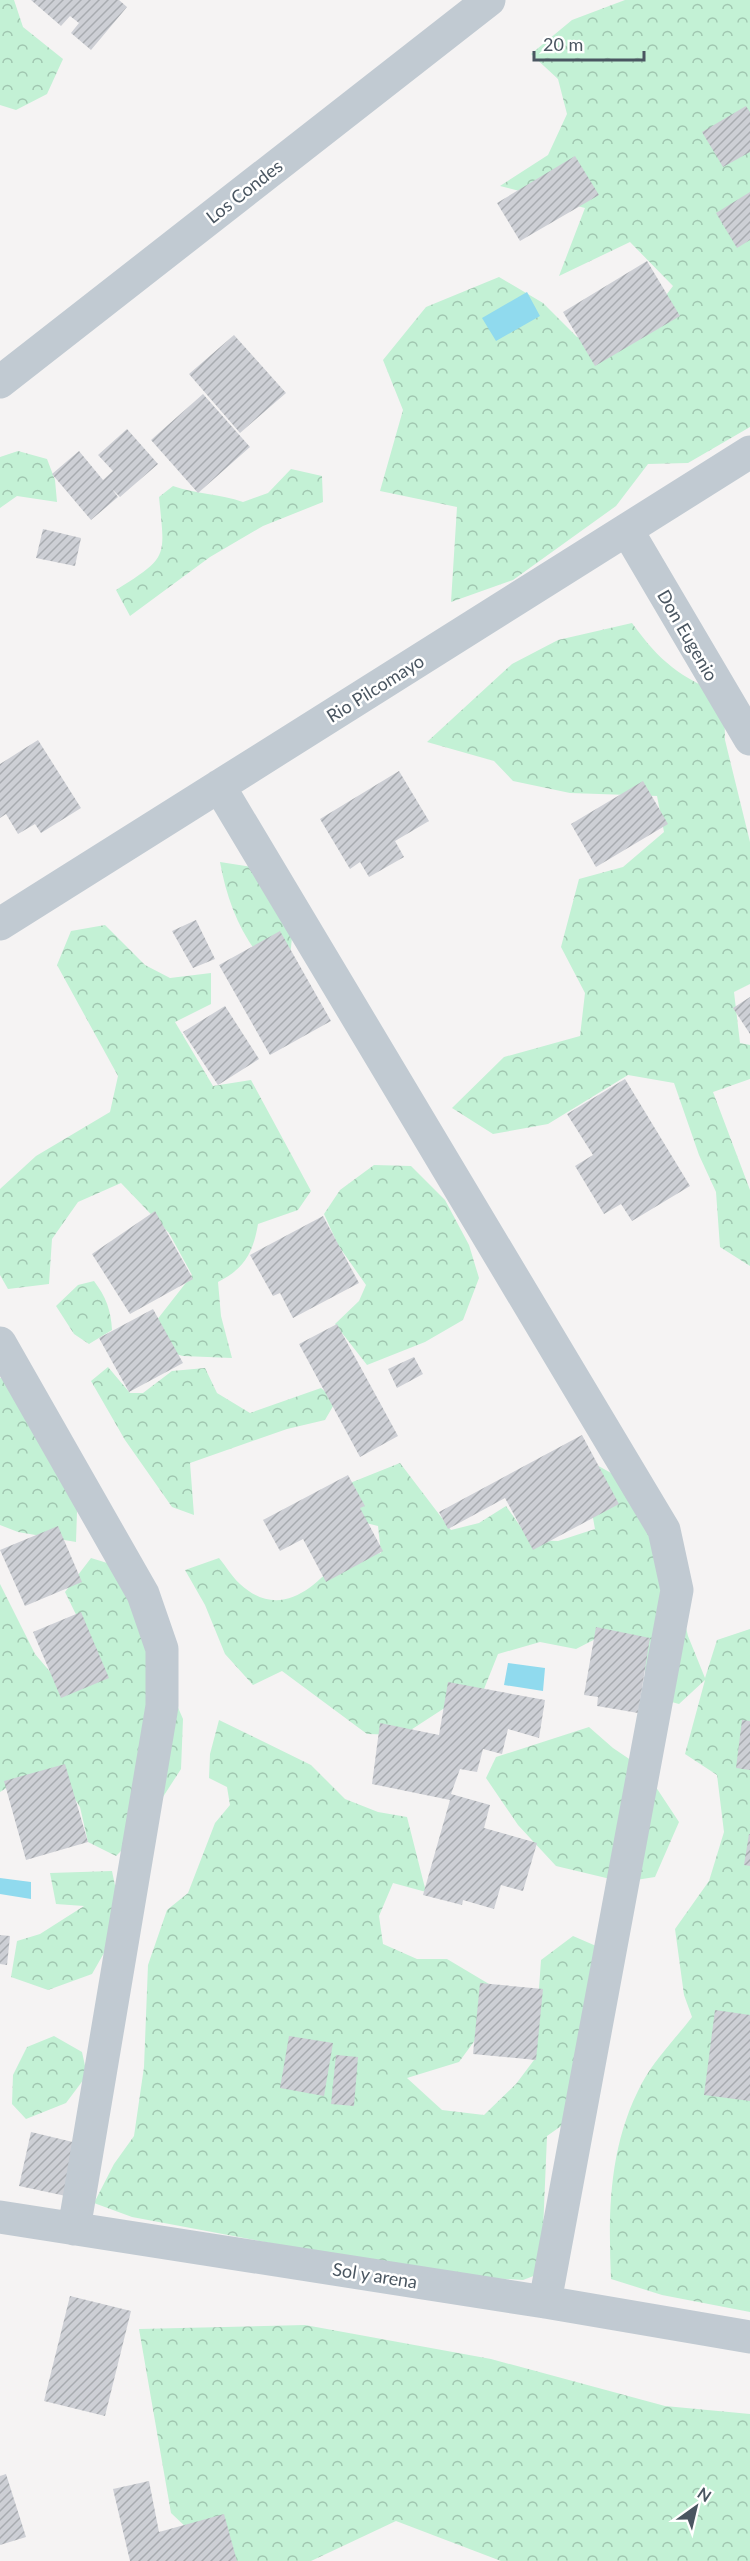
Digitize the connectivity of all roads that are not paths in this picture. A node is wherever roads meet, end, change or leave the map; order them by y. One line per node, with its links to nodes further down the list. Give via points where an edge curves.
1 (489, 0): 2 (street, Los Condes)
2 (0, 382)
3 (750, 453): 4 (street, Rio Pilcomayo)
4 (627, 530): 5 (street, Don Eugenio); 6 (street, Rio Pilcomayo)
5 (750, 740)
6 (219, 786): 7 (street, Rio Pilcomayo); 11 (street, via 664,1530 677,1590)
7 (0, 924)
8 (0, 1343): 10 (street, via 143,1594 162,1649 162,1706)
9 (0, 2217): 10 (street, Sol y arena)
10 (74, 2229): 11 (street, Sol y arena)
11 (545, 2302): 12 (street, Sol y arena)
12 (750, 2337)

